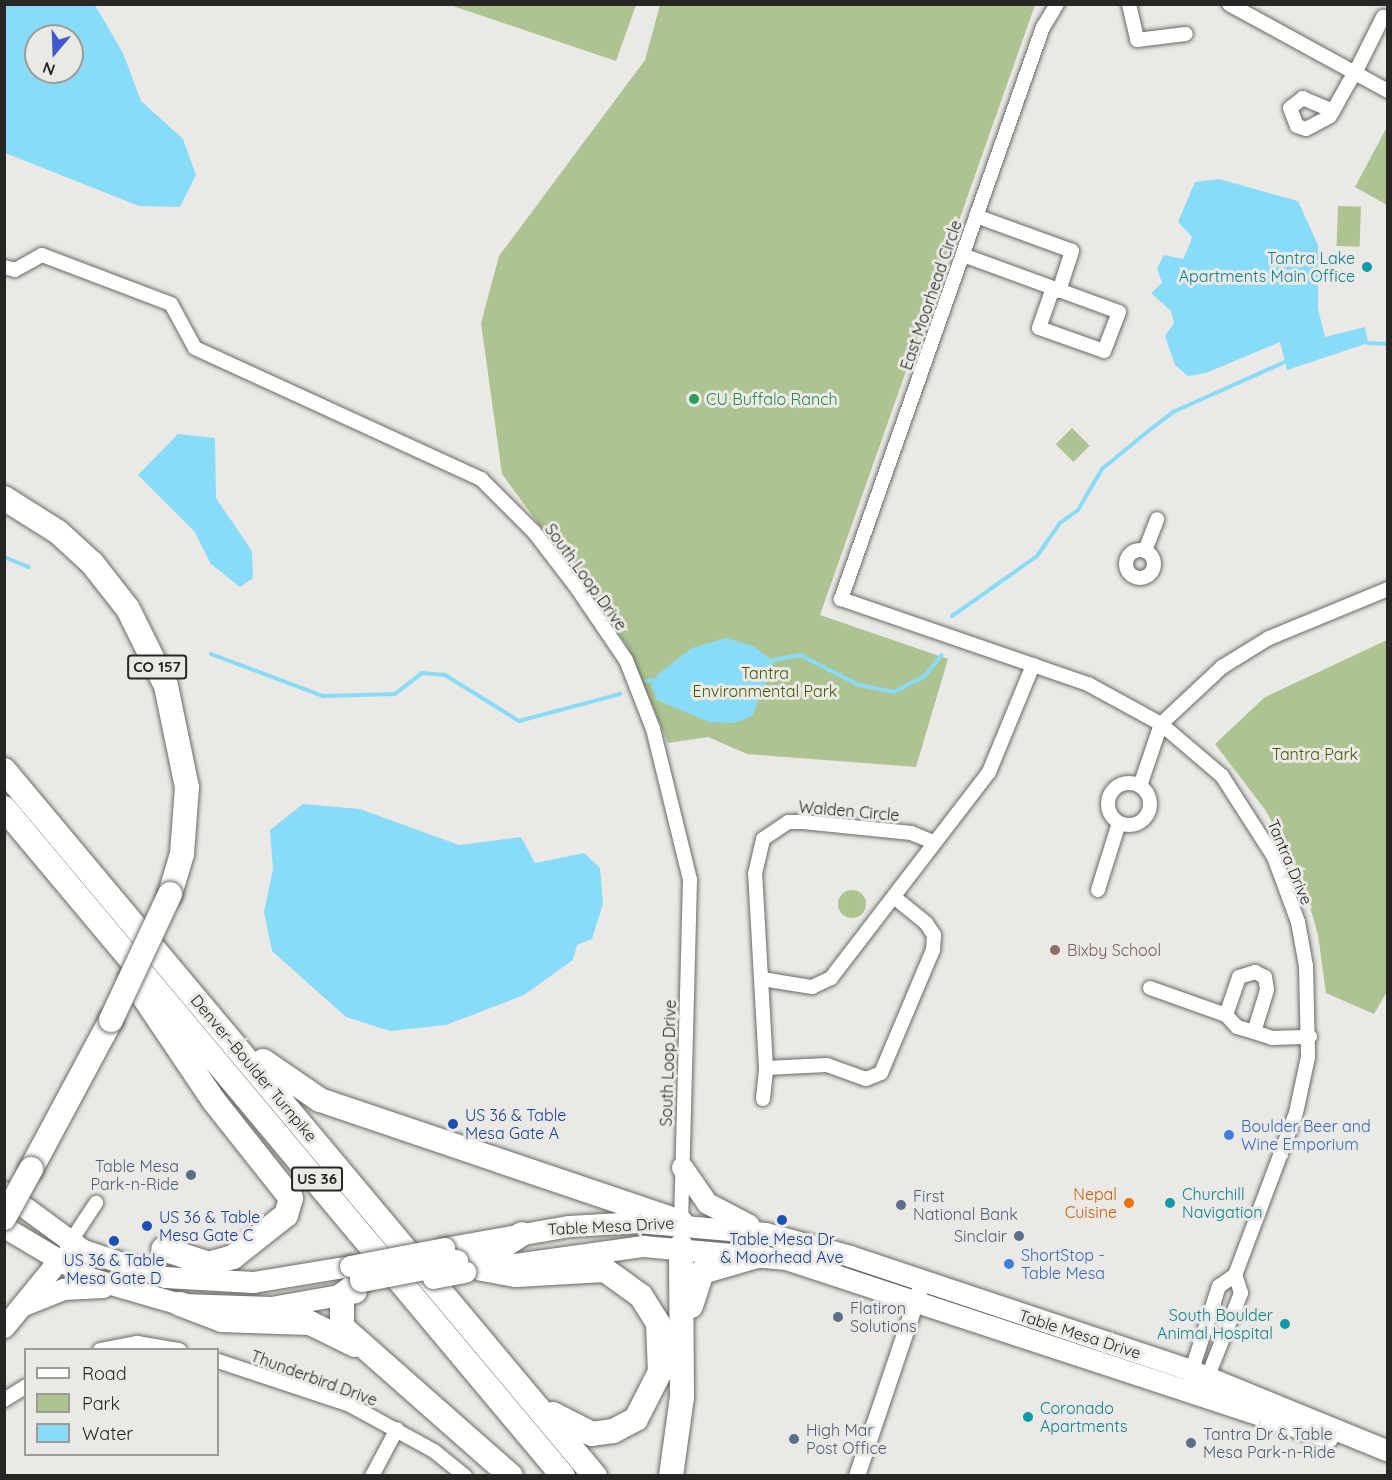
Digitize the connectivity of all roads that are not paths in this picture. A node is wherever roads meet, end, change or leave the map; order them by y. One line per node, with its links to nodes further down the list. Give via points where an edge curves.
1 (1057, 4): 10 (street, East Moorhead Circle, via 1043,27)
2 (1129, 4): 6 (street, via 1137,40)
3 (1229, 4): 4 (street)
4 (1251, 9): 7 (street)
5 (1383, 17): 7 (street)
6 (1186, 34)
7 (1354, 73): 8 (street); 9 (street)
8 (1388, 91)
9 (1333, 111)
10 (976, 216): 11 (street, East Moorhead Circle); 13 (street, via 1072,251)
11 (963, 255): 13 (street); 18 (street, East Moorhead Circle)
12 (4, 267): 37 (street, South Loop Drive, via 15,270 42,255 171,304 195,348 481,479 534,532 577,588 626,660 649,719 690,880)
13 (1056, 289): 13 (street, via 1119,312 1104,351 1039,328)
14 (4, 498): 40 (highway, CO 157, bridge, via 58,532 92,563 128,609 166,686 187,787 182,854 170,894 111,1020)
15 (1157, 519): 16 (street)
16 (1145, 551)
17 (1388, 589): 20 (street, via 1250,649)
18 (842, 599): 19 (street, Tantra Drive)
19 (1032, 665): 20 (street, Tantra Drive, via 1089,684); 25 (street, via 1001,751)
20 (1161, 724): 22 (street); 34 (street, Tantra Drive, via 1222,776 1274,857 1298,922)
21 (4, 770): 31 (highway, Denver–Boulder Turnpike / US 36)
22 (1140, 786): 24 (street, via 1150,800 1146,817 1136,825); 24 (street, via 1126,783 1110,793 1107,808)
23 (4, 808): 26 (highway, Denver–Boulder Turnpike / US 36)
24 (1119, 823): 27 (street)
25 (933, 842): 28 (street); 29 (street, Walden Circle, via 911,833 803,822 788,822 768,834 755,874)
26 (68, 884): 47 (highway, via 188,1065 290,1193 286,1215 233,1257 209,1264); 74 (highway, Denver–Boulder Turnpike / US 36)
27 (1098, 890)
28 (894, 897): 29 (street, via 825,984 812,987); 35 (street, via 926,923 934,935 933,950 881,1073 866,1079 827,1065)
29 (762, 979): 35 (street, Walden Circle)
30 (1150, 988): 32 (street)
31 (191, 993): 41 (highway, via 278,1076 320,1100 385,1123 450,1131 536,1160 570,1173 609,1201); 67 (highway, Denver–Boulder Turnpike / US 36)
32 (1226, 1014): 33 (street, via 1237,1027); 33 (street, via 1240,976 1264,975 1267,993)
33 (1254, 1032): 34 (street, via 1272,1038)
34 (1310, 1037): 50 (street, Tantra Drive, via 1296,1113)
35 (766, 1068): 36 (street, Walden Circle)
36 (763, 1099)
37 (682, 1167): 41 (street, South Loop Drive); 45 (highway, via 712,1207)
38 (4, 1192): 44 (highway)
39 (96, 1203): 44 (street)
40 (4, 1218)
41 (681, 1222): 43 (highway, Table Mesa Drive); 45 (highway, Table Mesa Drive); 46 (street, South Loop Drive)
42 (4, 1227): 48 (highway)
43 (522, 1234): 49 (highway, via 499,1249)
44 (70, 1242): 48 (street); 52 (highway, via 126,1267)
45 (763, 1244): 46 (highway, Table Mesa Drive); 54 (highway, Table Mesa Drive); 61 (highway, via 699,1275)
46 (681, 1246): 49 (highway, Table Mesa Drive, via 597,1249); 61 (highway)
47 (163, 1250): 52 (highway)
48 (57, 1262): 53 (highway); 57 (highway)
49 (462, 1263): 51 (highway, bridge); 67 (highway, via 516,1275 605,1270 641,1296 658,1323 662,1354 657,1384 643,1411 623,1427 603,1434 578,1431)
50 (1235, 1275): 64 (street, Tantra Drive, via 1241,1293); 65 (street, Tantra Drive, via 1219,1286)
51 (360, 1279): 52 (highway); 55 (highway)
52 (195, 1281)
53 (110, 1286): 56 (highway); 57 (highway, via 63,1289)
54 (920, 1290): 65 (highway, Table Mesa Drive); 77 (street)
55 (342, 1295): 56 (highway, via 271,1307); 62 (highway, via 342,1327)
56 (180, 1304): 62 (highway, via 222,1320 310,1323)
57 (21, 1306): 58 (highway)
58 (4, 1327)
59 (111, 1348): 60 (street, via 137,1343)
60 (166, 1348)
61 (683, 1349): 76 (highway)
62 (365, 1350): 73 (highway)
63 (219, 1361): 69 (street, Thunderbird Drive, via 350,1405)
64 (1211, 1377): 65 (highway, Table Mesa Drive); 70 (highway, Table Mesa Drive)
65 (1191, 1380): 70 (highway, Table Mesa Drive)
66 (24, 1387): 68 (street)
67 (528, 1394): 75 (highway, Denver–Boulder Turnpike / US 36)
68 (4, 1400)
69 (397, 1429): 71 (street); 72 (street, Thunderbird Drive)
70 (1388, 1453)
71 (372, 1476)
72 (465, 1476)
73 (511, 1476)
74 (563, 1476)
75 (596, 1476)
76 (671, 1476)
77 (857, 1476)

